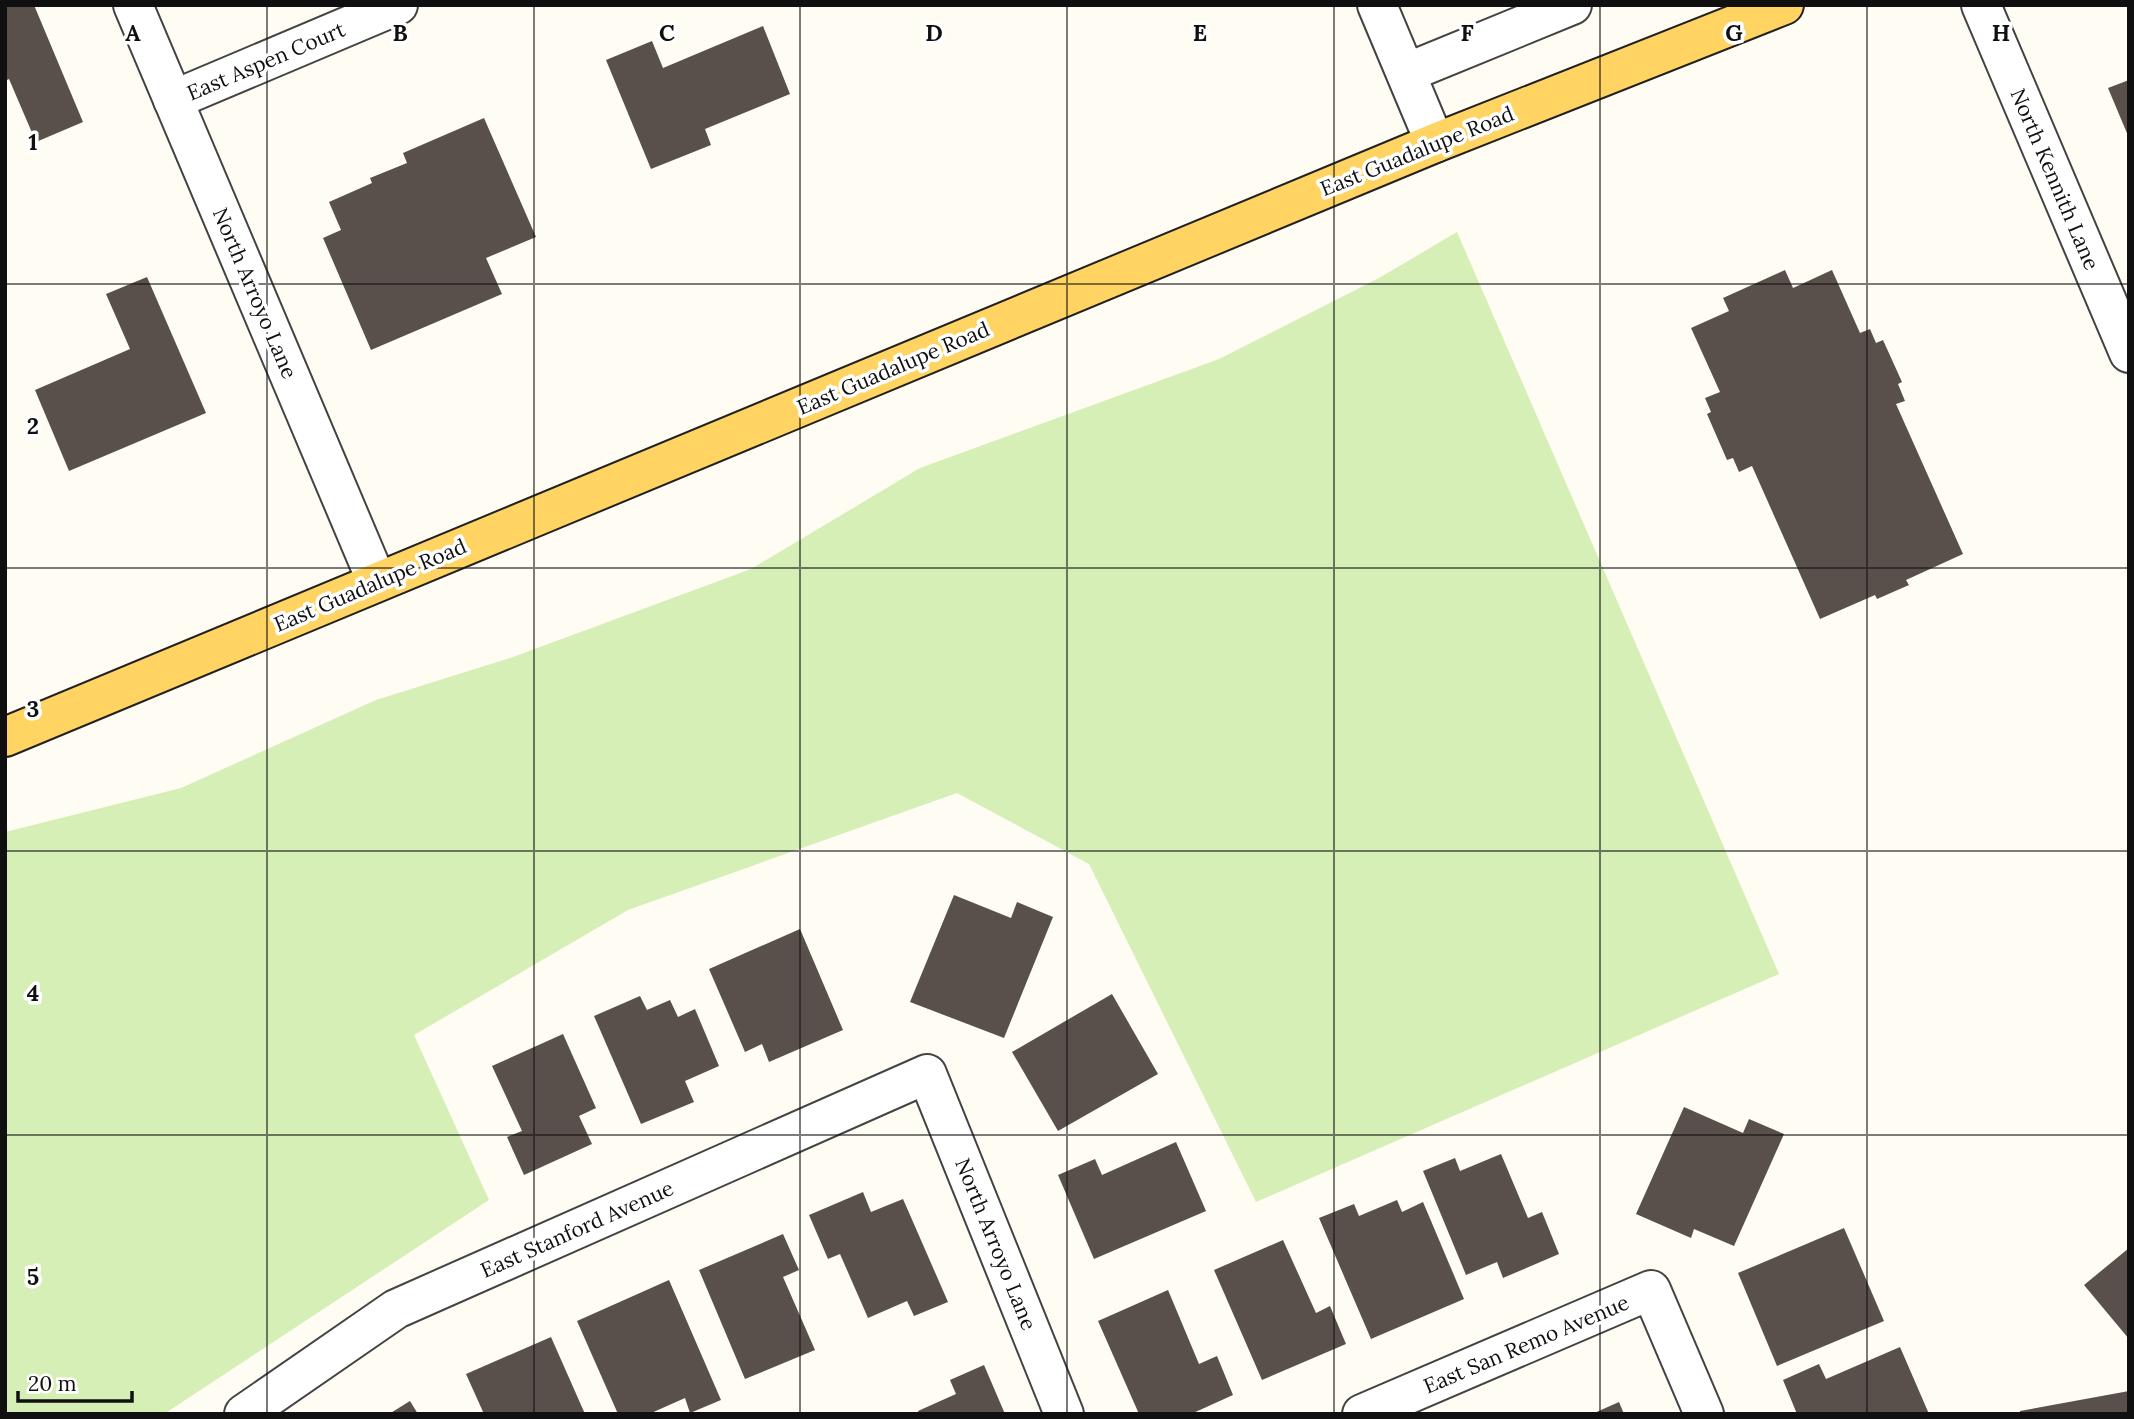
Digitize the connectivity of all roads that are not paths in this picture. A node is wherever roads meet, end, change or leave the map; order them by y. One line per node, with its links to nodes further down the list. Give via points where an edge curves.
1 (133, 5): 8 (street, North Arroyo Lane)
2 (398, 5): 8 (street, East Aspen Court)
3 (1377, 5): 7 (street)
4 (1572, 5): 7 (street)
5 (1784, 5): 9 (main road, East Guadalupe Road)
6 (1981, 5): 10 (street, North Kennith Lane)
7 (1406, 74): 9 (street)
8 (173, 100): 12 (street, North Arroyo Lane)
9 (1435, 142): 12 (main road, East Guadalupe Road)
10 (2116, 291): 11 (street, North Kennith Lane)
11 (2129, 353)
12 (377, 582): 13 (main road, East Guadalupe Road)
13 (5, 737)
14 (927, 1074): 15 (street, East Stanford Avenue, via 396,1309); 16 (street, North Arroyo Lane)
15 (244, 1414)
16 (1065, 1414)
17 (1362, 1414): 18 (street, East San Remo Avenue, via 1651,1290)
18 (1704, 1414)

